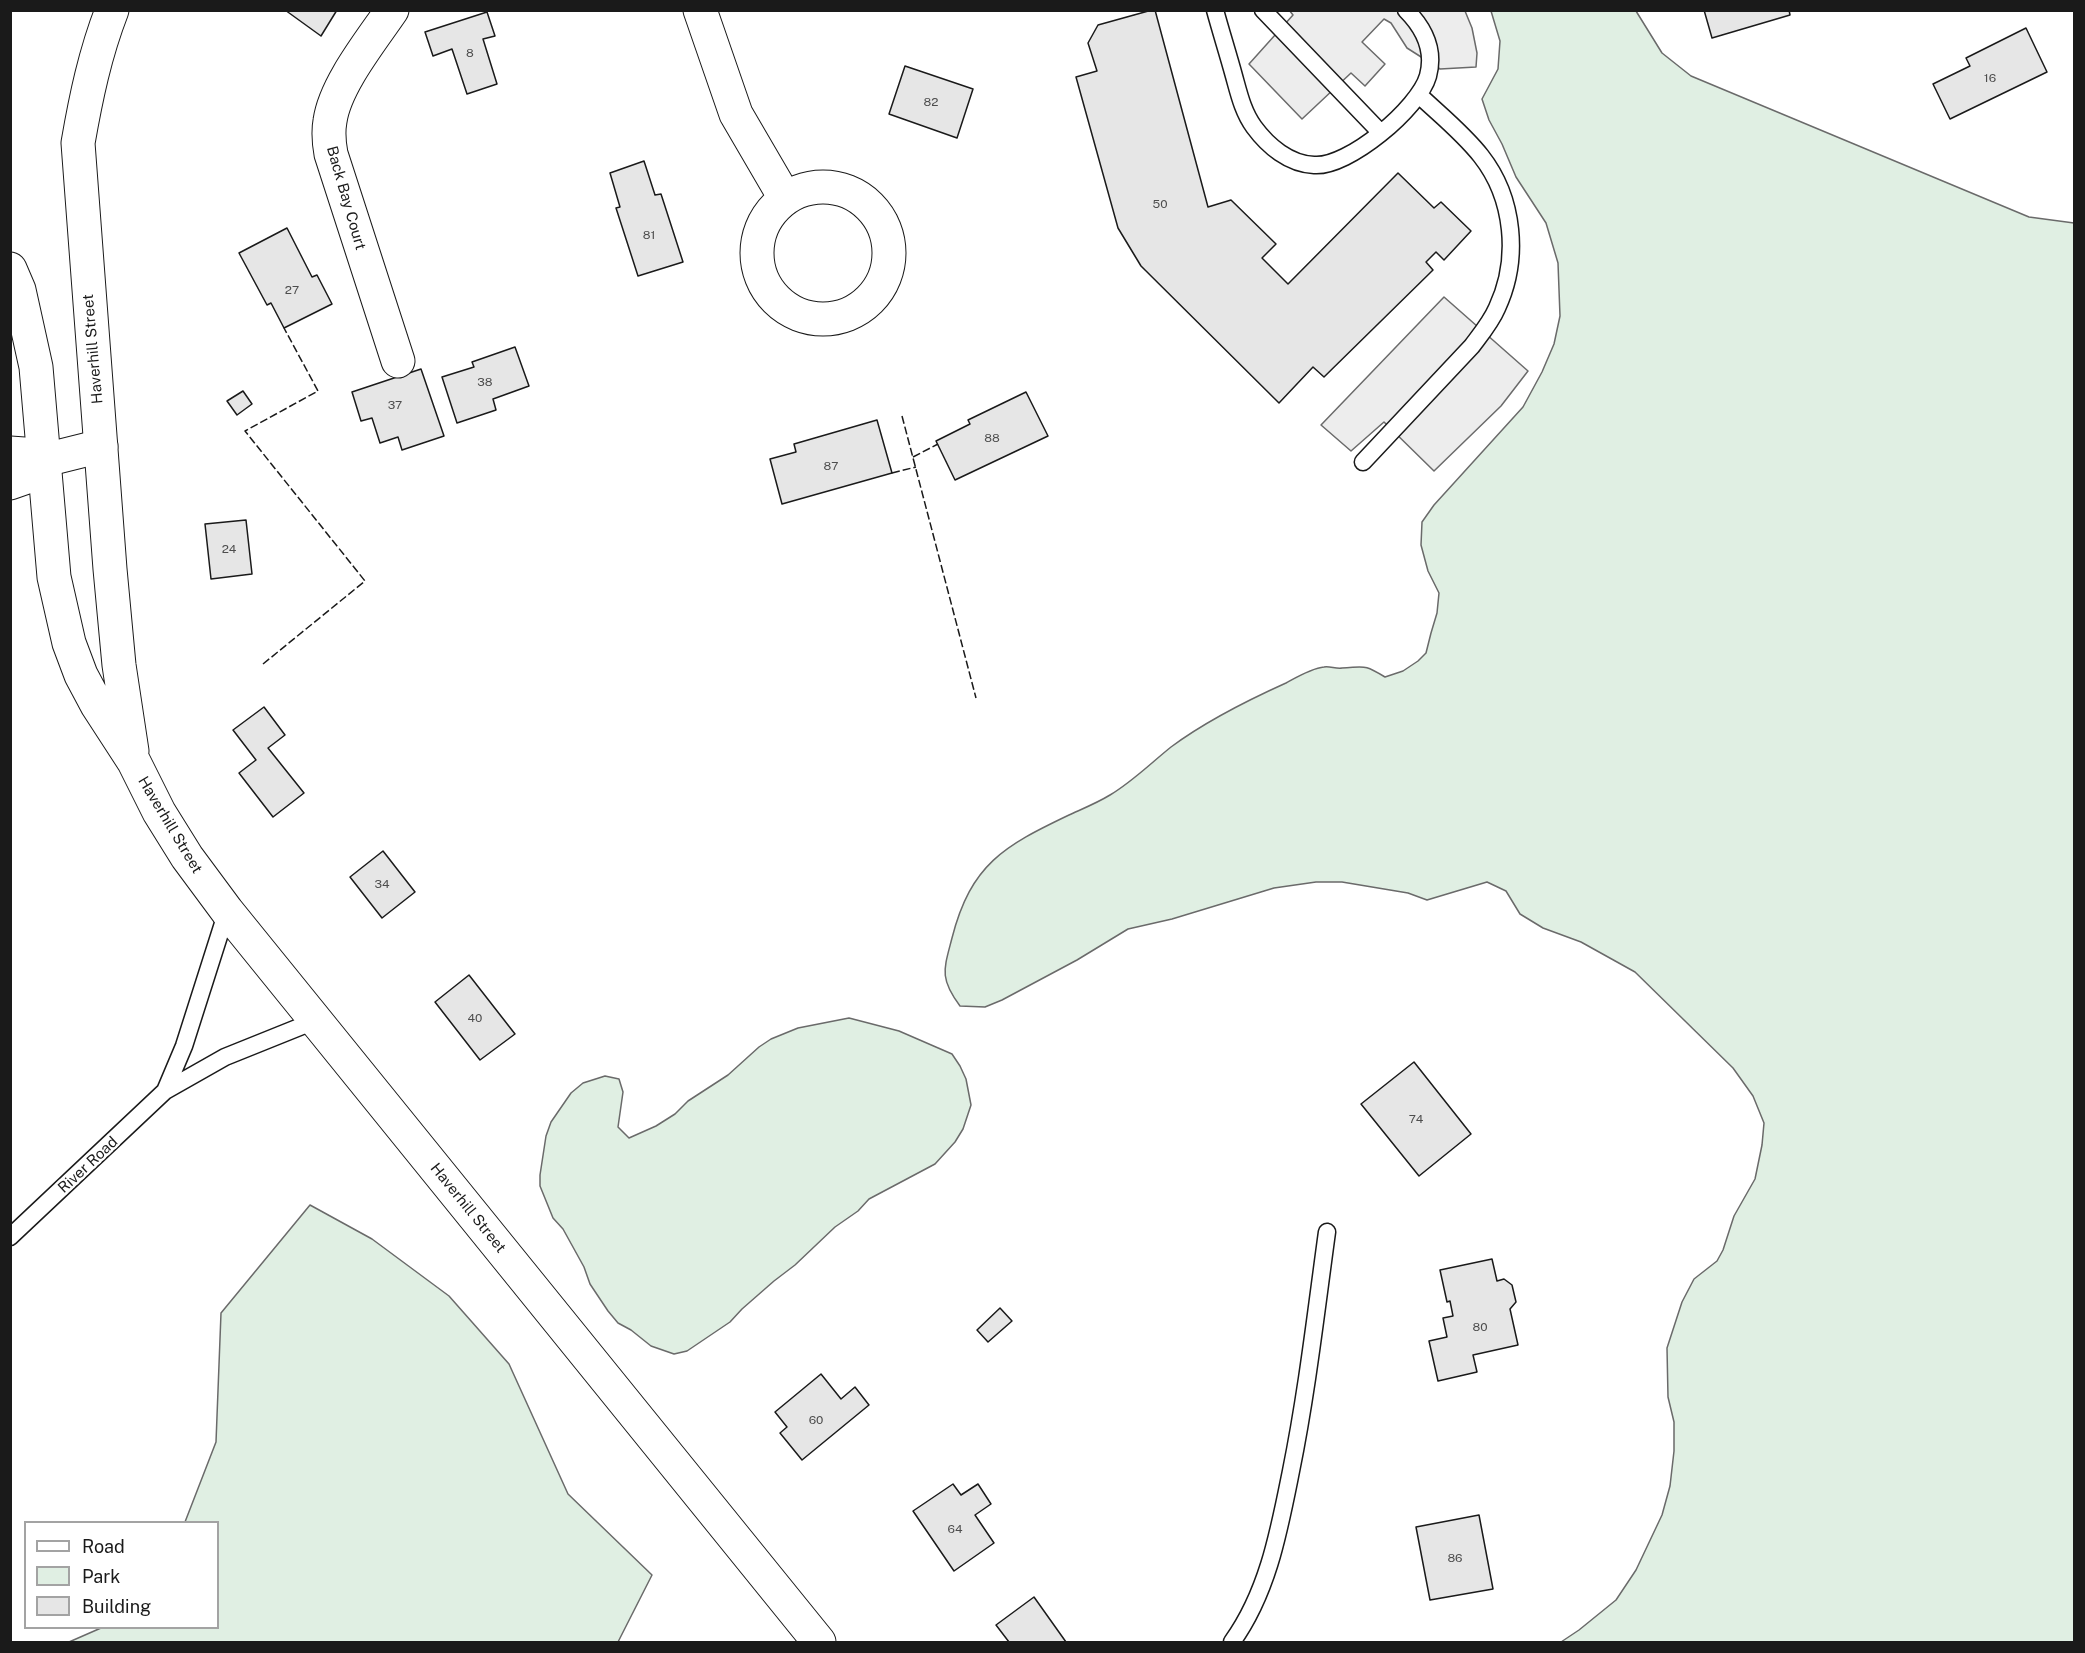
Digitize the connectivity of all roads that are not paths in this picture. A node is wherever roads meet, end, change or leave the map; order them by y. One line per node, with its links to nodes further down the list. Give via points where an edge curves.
1 (112, 10): 12 (street, Haverhill Street, via 88,85 78,143)
2 (392, 10): 11 (street, Back Bay Court, via 339,91 329,132 331,154)
3 (700, 10): 9 (street, via 736,114)
4 (1215, 10): 8 (lane, via 1248,118 1283,155 1308,165 1325,164 1352,153)
5 (1263, 10): 8 (lane)
6 (1406, 10): 7 (lane, via 1418,23 1430,50 1428,78)
7 (1419, 95): 8 (lane); 15 (lane, via 1466,139 1493,176 1509,218 1510,264 1506,286 1486,328)
8 (1381, 133)
9 (785, 198): 9 (street, via 767,217 758,241 758,267 768,291 787,309 811,318 837,318 861,308 879,289 888,264 888,238 878,215 859,197 835,188 809,188)
10 (10, 269): 14 (street, Haverhill Street, via 19,290 35,360)
11 (398, 361)
12 (101, 446): 14 (street); 17 (street, Haverhill Street, via 117,644)
13 (10, 453): 14 (street)
14 (45, 460): 16 (street, via 30,476); 17 (street, Haverhill Street, via 54,577 69,643 97,705)
15 (1363, 462)
16 (10, 483)
17 (134, 762): 18 (street, Haverhill Street, via 172,834)
18 (227, 911): 19 (street, Haverhill Street); 20 (lane, River Road, via 184,1046)
19 (317, 1020): 20 (lane, River Road, via 225,1057); 23 (street, Haverhill Street)
20 (165, 1091): 22 (lane, River Road)
21 (1327, 1232): 24 (lane, via 1302,1416 1279,1532 1253,1609)
22 (10, 1237)
23 (819, 1642)
24 (1232, 1642)

